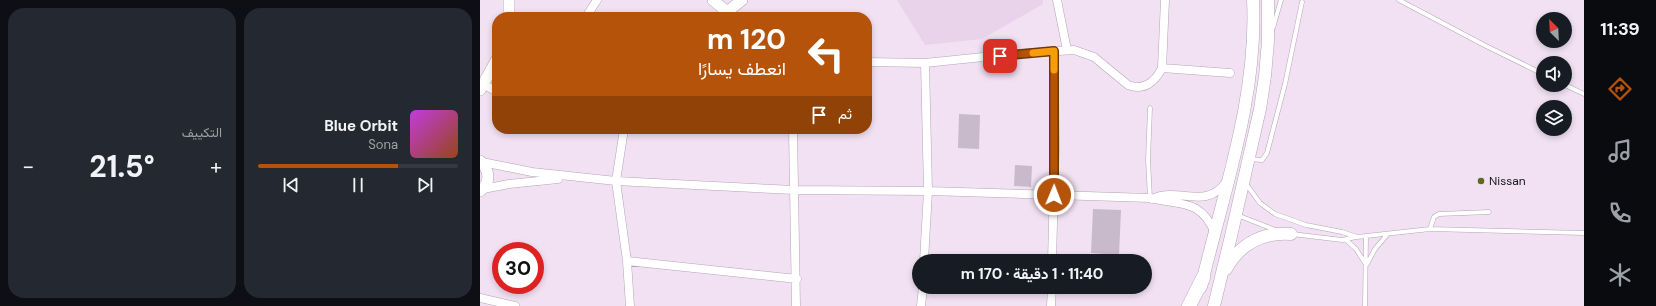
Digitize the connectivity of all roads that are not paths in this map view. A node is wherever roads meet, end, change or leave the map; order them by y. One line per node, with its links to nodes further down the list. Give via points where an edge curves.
1 (509, 0): 12 (street)
2 (597, 0): 13 (street)
3 (713, 0): 14 (street)
4 (742, 0): 15 (street)
5 (1057, 0): 17 (street)
6 (1165, 0): 22 (street)
7 (1253, 0): 35 (main road, via 1250,77)
8 (1268, 0): 16 (main road)
9 (1281, 0): 16 (lane)
10 (1399, 0): 23 (lane)
11 (1302, 2): 32 (lane, via 1267,153 1262,160)
12 (509, 12)
13 (589, 12)
14 (729, 12)
15 (733, 12)
16 (1268, 41): 32 (main road, via 1264,82)
17 (1066, 50): 18 (street); 22 (street, via 1081,51 1094,57 1122,81 1134,87 1147,85 1153,81)
18 (1054, 51): 20 (street); 41 (street)
19 (872, 62): 20 (street)
20 (925, 63): 39 (street)
21 (492, 67): 25 (street)
22 (1162, 68): 24 (street)
23 (1536, 71)
24 (1230, 73)
25 (481, 85): 27 (street)
26 (1572, 88): 28 (lane)
27 (492, 90)
28 (1584, 94)
29 (1150, 108): 42 (lane, via 1148,160)
30 (623, 134): 37 (street)
31 (793, 134): 38 (street)
32 (1249, 159): 36 (main road)
33 (481, 162): 34 (street, via 526,171); 40 (street, via 488,172 487,184)
34 (580, 177): 37 (street); 40 (street, via 509,184)
35 (1228, 179): 42 (street, via 1219,190 1207,196 1197,198 1165,195); 43 (main road)
36 (1244, 179): 45 (main road); 51 (lane, via 1260,203 1275,214 1306,225)
37 (616, 180): 38 (street); 56 (street)
38 (794, 190): 39 (street); 59 (street)
39 (928, 191): 41 (street); 54 (street)
40 (481, 192)
41 (1054, 195): 42 (street); 55 (street)
42 (1151, 198): 47 (street, via 1196,208 1208,219)
43 (1221, 210): 45 (main road); 47 (main road)
44 (1489, 212): 46 (lane, via 1439,214 1434,217)
45 (1236, 214): 49 (lane); 60 (main road)
46 (1430, 229): 48 (lane); 50 (lane)
47 (1215, 233): 58 (main road)
48 (1584, 233)
49 (1291, 234): 53 (lane); 60 (main road, via 1269,235 1252,241 1235,255)
50 (1387, 234): 52 (lane); 57 (lane, via 1374,249)
51 (1357, 237): 52 (lane); 53 (lane)
52 (1366, 237): 57 (lane)
53 (1346, 240): 57 (lane, via 1356,249)
54 (924, 254)
55 (1052, 254)
56 (626, 261): 59 (street); 65 (street)
57 (1366, 267): 72 (lane)
58 (1203, 278): 69 (highway); 70 (main road)
59 (796, 280): 66 (street)
60 (1219, 280): 71 (main road)
61 (922, 294): 67 (street)
62 (1052, 294): 68 (street)
63 (480, 298): 64 (street)
64 (515, 306)
65 (630, 306)
66 (796, 306)
67 (921, 306)
68 (1051, 306)
69 (1189, 306)
70 (1197, 306)
71 (1214, 306)
72 (1365, 306)

